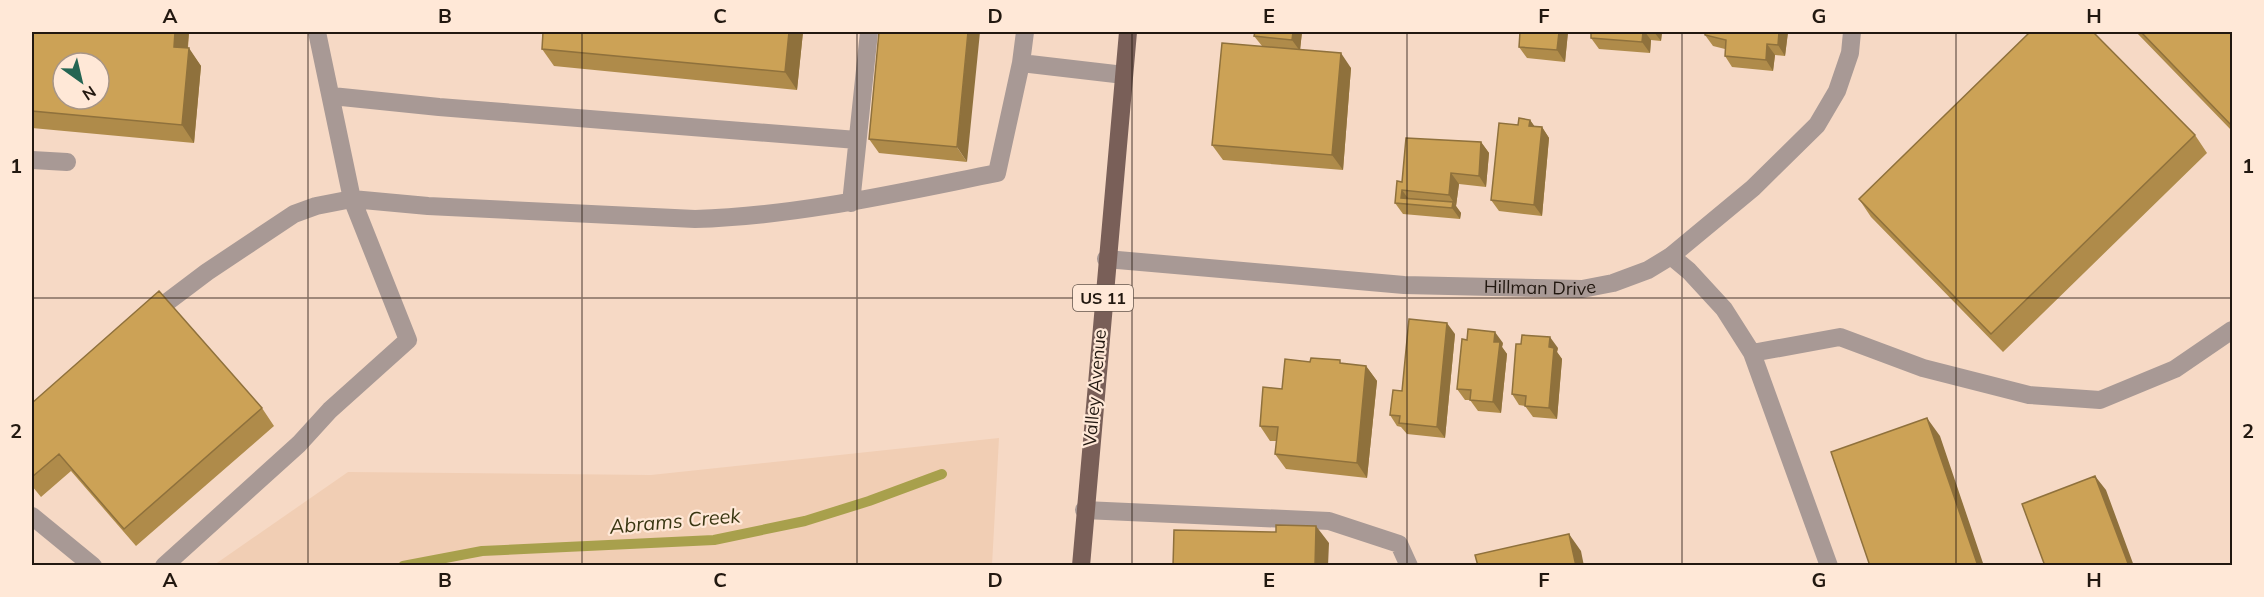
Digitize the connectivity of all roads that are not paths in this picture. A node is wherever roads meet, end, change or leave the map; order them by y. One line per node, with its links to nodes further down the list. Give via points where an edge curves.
1 (317, 32): 8 (street)
2 (868, 32): 9 (street)
3 (1024, 32): 6 (street)
4 (1128, 32): 7 (main road, Valley Avenue / US 11)
5 (1852, 32): 14 (street, Hillman Drive, via 1850,53 1837,91 1817,125 1753,188)
6 (1021, 63): 7 (street); 13 (street, via 997,173)
7 (1124, 75): 15 (main road, Valley Avenue / US 11)
8 (332, 96): 9 (street); 12 (street)
9 (857, 140): 13 (street)
10 (32, 160): 11 (street)
11 (67, 162)
12 (352, 199): 13 (street, via 695,219); 16 (street, via 316,206 272,227); 22 (street, via 408,340)
13 (851, 203)
14 (1671, 256): 15 (street, Hillman Drive, via 1648,270 1582,289 1404,285); 18 (street, via 1724,309)
15 (1106, 259): 19 (main road, Valley Avenue / US 11)
16 (132, 330)
17 (2232, 330): 18 (street, via 2175,369 2100,400 2029,395 1923,368 1840,337)
18 (1752, 353): 25 (street)
19 (1084, 510): 23 (main road, Valley Avenue / US 11); 24 (street, via 1329,521 1399,544)
20 (32, 516): 21 (street)
21 (93, 566)
22 (164, 566)
23 (1081, 566)
24 (1409, 566)
25 (1829, 566)

